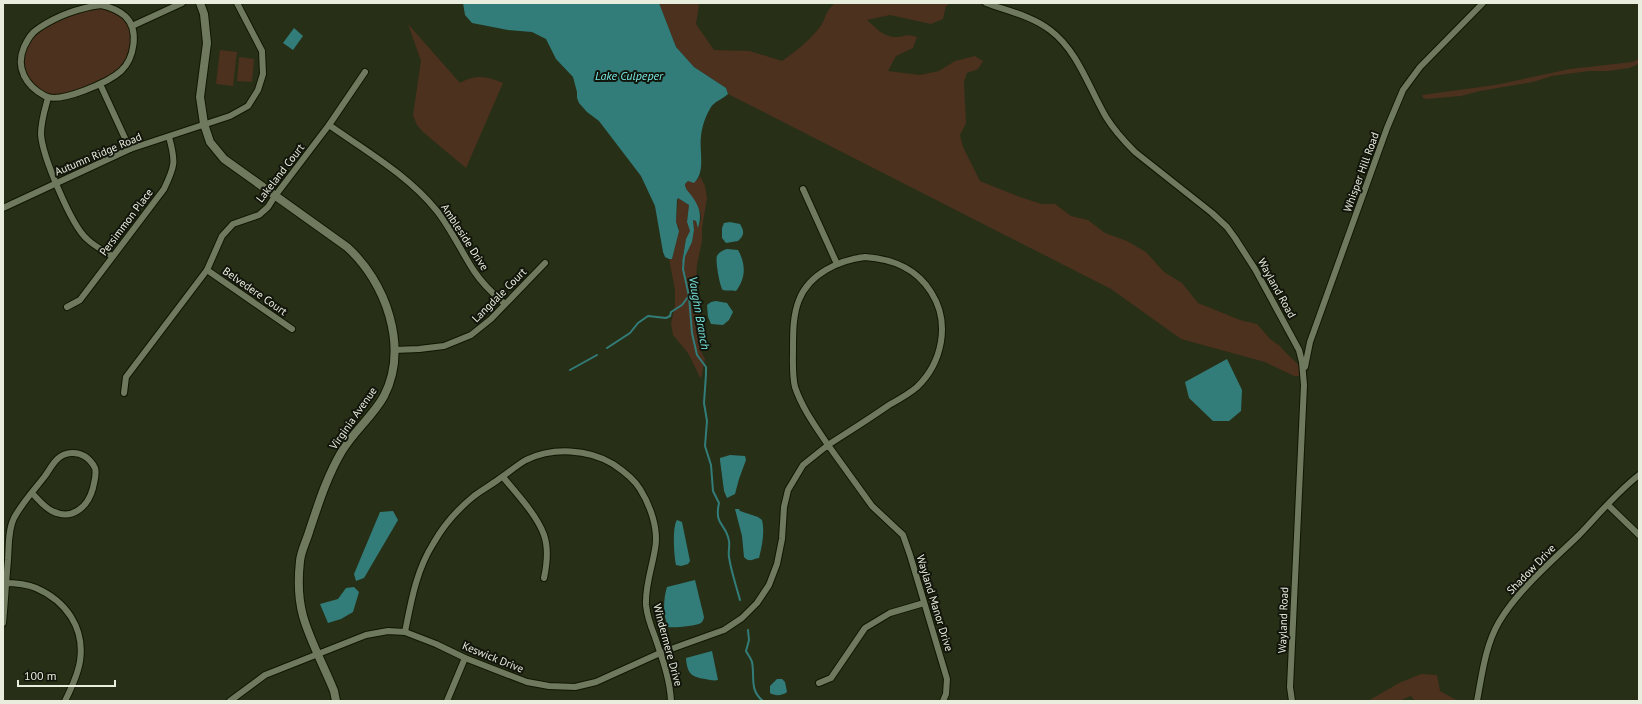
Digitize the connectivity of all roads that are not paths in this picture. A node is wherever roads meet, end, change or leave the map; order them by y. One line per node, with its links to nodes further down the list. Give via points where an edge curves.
1 (182, 3): 7 (street)
2 (200, 3): 11 (street, Virginia Avenue, via 204,14 207,43 200,97)
3 (237, 3): 11 (street, Autumn Ridge Road, via 262,51 263,74 258,90 248,106 230,116)
4 (986, 3): 27 (street, Wayland Road, via 1033,20 1058,37 1070,50 1106,117 1124,141 1227,227 1255,269 1294,339)
5 (1483, 3): 27 (street, Whisper Hill Road, via 1420,67 1399,99 1310,342)
6 (80, 5): 7 (street, via 101,5 115,9 126,17); 10 (street, via 38,28 28,37 21,54 20,67 26,81 35,91)
7 (132, 26): 9 (street, via 132,56 121,71)
8 (365, 72): 12 (street, Lakeland Court)
9 (100, 84): 10 (street, via 57,98); 14 (street)
10 (48, 98): 15 (street, via 41,133 44,153)
11 (204, 124): 13 (street, Autumn Ridge Road); 17 (street, Virginia Avenue, via 210,142 224,159)
12 (329, 125): 17 (street, Lakeland Court); 23 (street, Ambleside Drive, via 419,190 438,212 474,272)
13 (169, 137): 14 (street, Autumn Ridge Road); 19 (street, Persimmon Place, via 174,155 173,169 164,189)
14 (130, 149): 15 (street, Autumn Ridge Road)
15 (56, 183): 18 (street, Autumn Ridge Road); 19 (street, via 72,218 86,238)
16 (803, 189): 21 (street)
17 (275, 196): 22 (street, Lakeland Court, via 259,215 233,224 222,236); 26 (street, Virginia Avenue, via 347,247 366,266 386,307 393,332)
18 (3, 208)
19 (112, 256): 24 (street, Persimmon Place, via 80,300)
20 (545, 263): 23 (street, Langdale Court)
21 (837, 264): 29 (street, Wayland Manor Drive, via 817,277 800,298 793,332 795,386 808,414); 29 (street, Keswick Drive, via 852,258 865,257 900,264 909,269 926,284 934,296 939,309 942,334 933,365 916,388)
22 (206, 270): 25 (street, Belvedere Court); 28 (street, Lakeland Court, via 126,377)
23 (505, 304): 26 (street, Langdale Court, via 471,335 444,346)
24 (67, 307)
25 (292, 329)
26 (394, 350): 41 (street, Virginia Avenue, via 392,372 384,395 339,456 316,510 302,552 299,576 301,607)
27 (1304, 374): 50 (street, Wayland Road, via 1290,687)
28 (124, 393)
29 (828, 445): 37 (street, Wayland Manor Drive, via 872,506 903,535); 40 (street, Keswick Drive, via 802,465 788,490 777,564 769,585 757,603 742,618 724,630)
30 (1639, 475): 33 (street, Shadow Drive)
31 (503, 477): 35 (street, via 534,517 544,535 547,551); 39 (street, Windermere Drive, via 474,496 453,517 433,543 421,566); 40 (street, Windermere Drive, via 526,460 564,451 585,453 605,459 620,469 639,488 655,527 656,547 646,590 646,607)
32 (32, 493): 32 (street, via 58,457 65,454 83,455 95,469 92,492 87,503 77,512 52,512); 36 (street, via 14,518)
33 (1608, 505): 34 (street); 51 (street, Shadow Drive, via 1521,592 1505,612 1488,650)
34 (1639, 535)
35 (544, 578)
36 (5, 583): 38 (street); 44 (street, via 36,587 55,598 71,613 81,646 80,662)
37 (924, 603): 43 (street, via 890,613 865,628 831,678); 49 (street, Wayland Manor Drive, via 947,679)
38 (3, 623)
39 (405, 632): 41 (street, Keswick Drive, via 388,631 366,635); 42 (street, Keswick Drive)
40 (660, 653): 42 (street, Keswick Drive, via 596,682 575,687 527,682); 48 (street, Windermere Drive, via 670,686)
41 (318, 655): 45 (street, Keswick Drive, via 265,675); 46 (street, Virginia Avenue)
42 (465, 658): 47 (street)
43 (819, 683)
44 (66, 701)
45 (230, 701)
46 (336, 701)
47 (448, 701)
48 (671, 701)
49 (943, 701)
50 (1292, 701)
51 (1477, 701)

